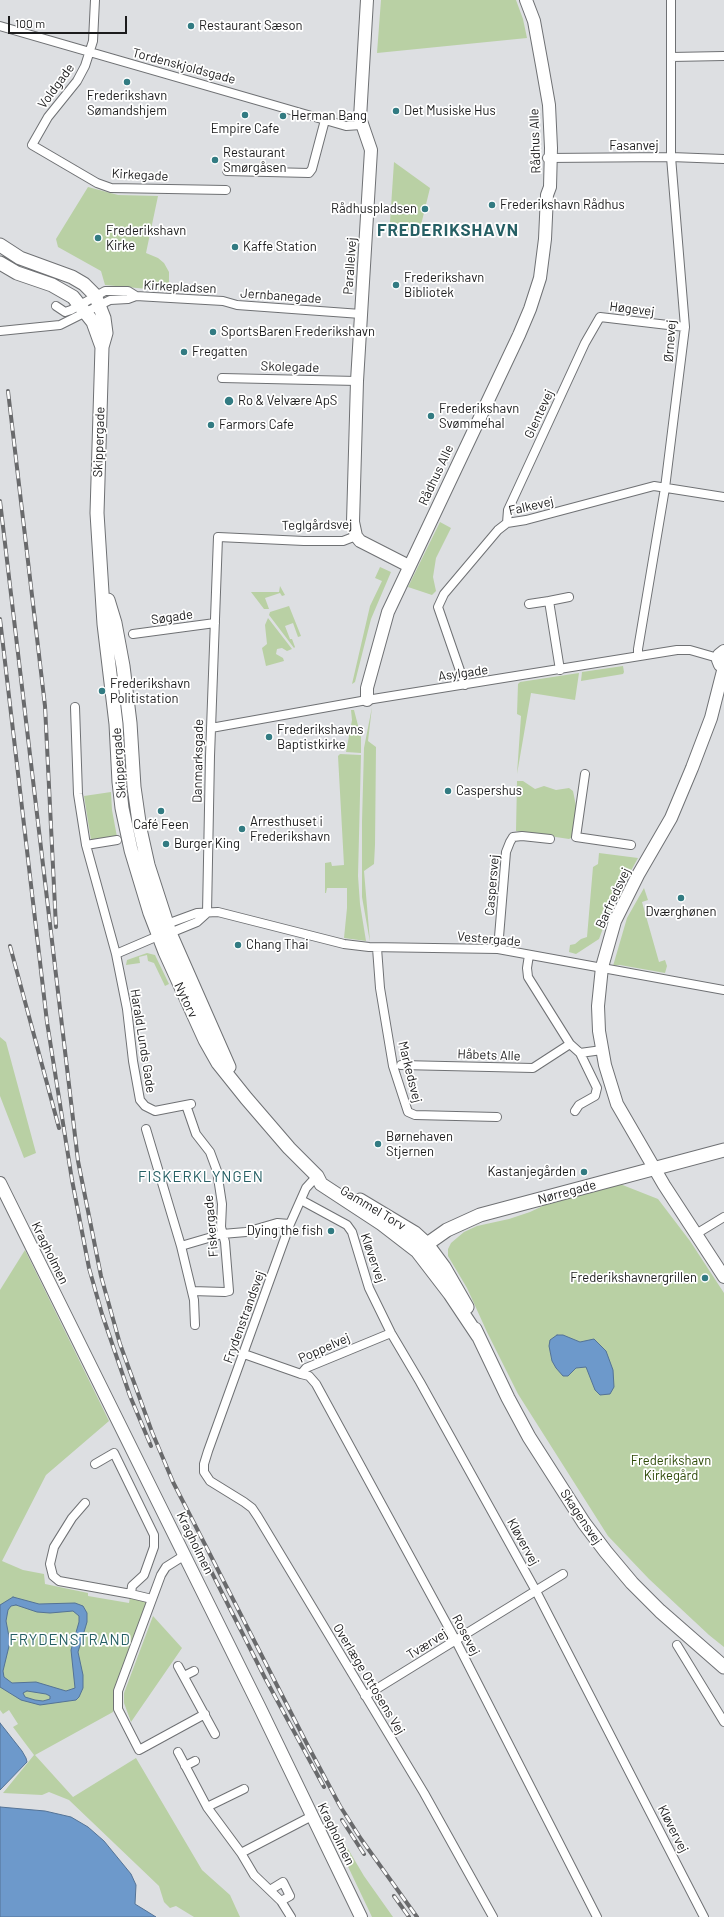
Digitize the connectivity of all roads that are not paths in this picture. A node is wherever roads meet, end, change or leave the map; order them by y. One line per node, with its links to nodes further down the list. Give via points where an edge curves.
1 (95, 0): 6 (street, Voldgade, via 93,41)
2 (367, 0): 10 (street, Parallelvej)
3 (526, 0): 13 (street, Rådhus Alle, via 539,42 549,105)
4 (671, 0): 8 (street, Ørnevej)
5 (0, 26): 6 (street, Tordenskjoldsgade)
6 (89, 53): 9 (street, Tordenskjoldsgade); 11 (street, Voldgade, via 86,66 77,81)
7 (724, 56): 8 (street)
8 (671, 57): 12 (street, Ørnevej)
9 (325, 120): 10 (street, Tordenskjoldsgade, via 346,126); 15 (street, via 312,170 309,173)
10 (361, 125): 23 (street, Parallelvej, via 372,150)
11 (40, 131): 16 (street, Kirkegade, via 32,145 97,183 112,188)
12 (670, 157): 13 (street, Fasanvej); 14 (street, Fasanvej); 25 (street, Ørnevej)
13 (548, 158): 35 (street, Rådhus Alle, via 550,187 547,195 544,253 540,278 530,309)
14 (724, 160)
15 (227, 171)
16 (226, 190)
17 (0, 245): 19 (main road, via 20,258 72,277 84,284)
18 (0, 263): 22 (main road, via 17,273 66,292)
19 (97, 300): 20 (street, Kirkepladsen, via 128,299 136,296); 22 (street, Kirkepladsen); 27 (main road, Skippergade, via 106,327)
20 (223, 301): 23 (street, Jernbanegade, via 237,305)
21 (56, 306): 22 (street, via 65,312)
22 (83, 308): 26 (street, via 60,325); 27 (main road, Skippergade, via 93,322)
23 (361, 314): 29 (street, Parallelvej)
24 (600, 317): 25 (street, Høgevej); 32 (street, Glentevej, via 585,343 508,510)
25 (685, 327): 30 (street, Ørnevej)
26 (0, 331)
27 (102, 347): 54 (main road, Skippergade, via 97,513 104,624 116,717 122,808 131,850)
28 (222, 378): 29 (street, Skolegade)
29 (357, 381): 33 (street, Parallelvej, via 353,522)
30 (665, 488): 31 (street, Falkevej); 32 (street, Falkevej, via 654,486); 41 (street, Ørnevej)
31 (724, 497)
32 (507, 523): 44 (street, Falkevej, via 498,530 444,594 438,608)
33 (356, 536): 34 (street, Teglgårdsvej, via 343,541); 35 (street, Teglgårdsvej, via 365,545)
34 (218, 537): 39 (street, Danmarksgade)
35 (409, 566): 45 (street, Rådhus Alle, via 380,635 367,688)
36 (569, 597): 37 (street)
37 (549, 601): 38 (street); 43 (street)
38 (529, 604)
39 (215, 623): 40 (street, Søgade); 47 (street, Danmarksgade)
40 (133, 634)
41 (638, 656): 42 (street, Asylgade, via 690,650); 43 (street, Asylgade)
42 (722, 661): 59 (street, Barfredsvej, via 711,718 692,768 671,818 615,921)
43 (560, 670): 44 (street, Asylgade)
44 (465, 685): 45 (street, Asylgade)
45 (367, 700): 47 (street, Asylgade)
46 (75, 707): 51 (street, Harald Lunds Gade, via 78,794)
47 (211, 728): 53 (street, Danmarksgade)
48 (585, 774): 52 (street, via 576,837)
49 (550, 839): 56 (street, Caspersvej, via 522,836 513,837 510,842 506,852)
50 (117, 840): 51 (street)
51 (86, 845): 57 (street, Harald Lunds Gade)
52 (631, 845)
53 (207, 913): 54 (street, via 197,922); 55 (street, Vestergade, via 218,912 344,944)
54 (165, 931): 57 (street); 64 (main road, Nytorv, via 190,1009)
55 (377, 948): 56 (street, Vestergade); 68 (street, Markedsvej, via 380,988 393,1066 408,1112 415,1115)
56 (498, 949): 58 (street, Vestergade)
57 (116, 954): 66 (street, Harald Lunds Gade, via 140,1100 156,1111)
58 (529, 955): 59 (street, Vestergade); 61 (street, via 528,977)
59 (602, 967): 60 (street, Vestergade); 62 (street, Barfredsvej, via 598,1024)
60 (724, 990)
61 (570, 1044): 63 (street); 65 (street, Håbets Alle, via 532,1068)
62 (602, 1050): 63 (street); 71 (street, Barfredsvej, via 617,1104)
63 (580, 1053): 67 (street, via 597,1091 595,1096 579,1105)
64 (222, 1061): 72 (main road, Gammel Torv, via 236,1084 289,1148)
65 (401, 1065)
66 (189, 1104): 77 (street, Fiskergade, via 196,1134 210,1152 217,1171 222,1204)
67 (575, 1111)
68 (497, 1117)
69 (146, 1130): 79 (street)
70 (724, 1150): 71 (main road, Nørregade)
71 (654, 1168): 78 (street, Barfredsvej); 80 (main road, Nørregade, via 480,1215 460,1223)
72 (317, 1176): 74 (street, Frydenstrandsvej, via 306,1188); 80 (main road, Gammel Torv, via 329,1180 415,1233)
73 (0, 1183): 90 (street, Kragholmen)
74 (301, 1200): 76 (street, Frydenstrandsvej); 84 (street, Kløvervej, via 347,1225 352,1232 369,1288)
75 (724, 1217): 78 (street)
76 (290, 1224): 77 (street, via 277,1223 246,1232); 85 (street, Frydenstrandsvej)
77 (222, 1234): 79 (street); 82 (street, Fiskergade, via 225,1242 229,1291)
78 (696, 1234): 81 (street, Barfredsvej)
79 (182, 1246): 82 (street)
80 (422, 1248): 98 (main road, Skagensvej, via 478,1336 529,1437 584,1523 632,1583)
81 (724, 1277)
82 (192, 1291): 83 (street)
83 (195, 1325)
84 (391, 1333): 86 (street, Poppelvej, via 306,1368); 92 (street, Kløvervej)
85 (244, 1354): 86 (street, Poppelvej); 88 (street, Frydenstrandsvej, via 208,1451)
86 (301, 1374): 95 (street, Rosevej, via 309,1376 316,1384)
87 (95, 1464): 93 (street, via 114,1453 154,1535 154,1547 144,1574 132,1586)
88 (204, 1472): 101 (street, Overlæge Ottosens Vej, via 210,1481 252,1508)
89 (85, 1503): 93 (street, via 54,1547 50,1564 53,1576 59,1581)
90 (185, 1555): 94 (street, via 166,1567); 110 (street, Kragholmen)
91 (563, 1574): 92 (street, Tværvej)
92 (536, 1591): 95 (street, Tværvej); 118 (street, Kløvervej)
93 (131, 1594): 94 (street)
94 (152, 1599): 102 (street, via 118,1691 118,1709 138,1750)
95 (456, 1640): 101 (street, Tværvej); 117 (street, Rosevej)
96 (677, 1645): 103 (street)
97 (178, 1666): 100 (street)
98 (724, 1667)
99 (194, 1670): 100 (street)
100 (184, 1676): 102 (street)
101 (365, 1696): 116 (street, Overlæge Ottosens Vej, via 444,1826)
102 (205, 1714): 104 (street)
103 (724, 1722)
104 (215, 1734)
105 (178, 1752): 107 (street)
106 (195, 1760): 107 (street)
107 (185, 1766): 109 (street)
108 (244, 1789): 109 (street)
109 (207, 1807): 111 (street)
110 (312, 1816): 111 (street); 115 (street, Kragholmen)
111 (241, 1853): 112 (street, via 254,1875)
112 (270, 1890): 113 (street); 113 (street, via 283,1882 290,1896)
113 (281, 1901): 114 (street)
114 (291, 1917)
115 (361, 1917)
116 (494, 1917)
117 (597, 1917)
118 (704, 1917)

